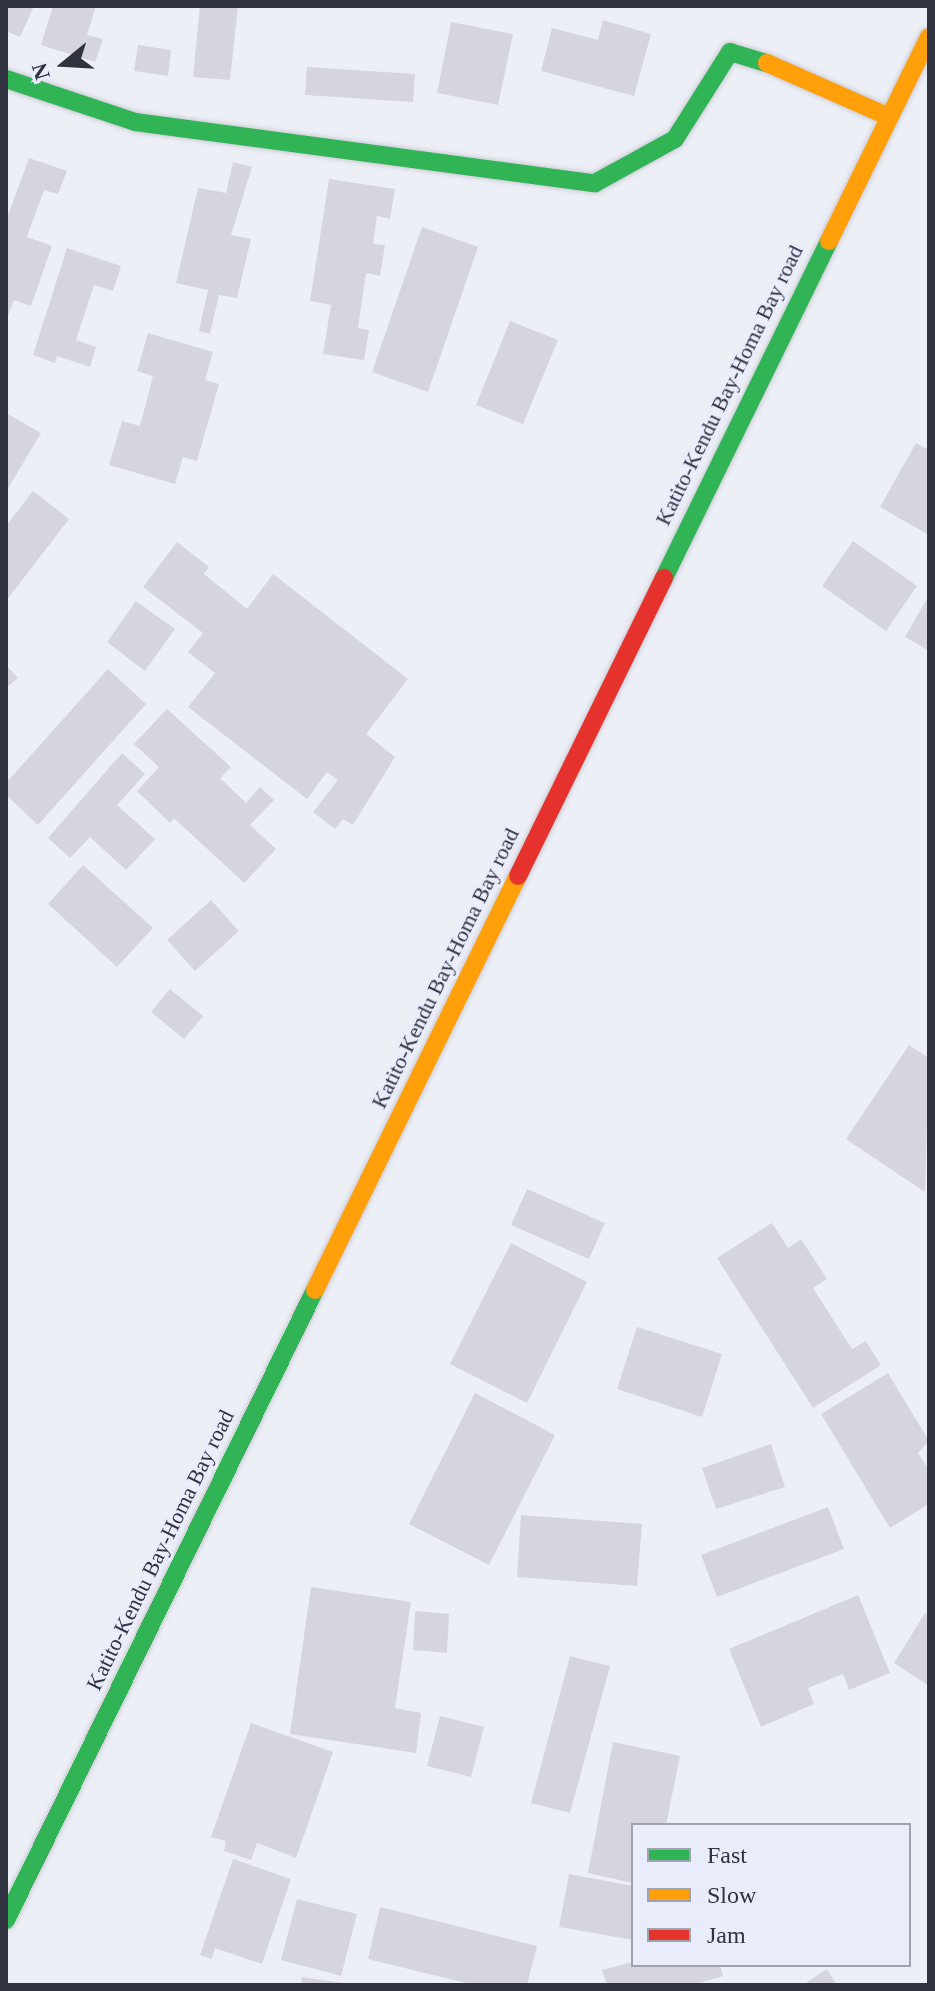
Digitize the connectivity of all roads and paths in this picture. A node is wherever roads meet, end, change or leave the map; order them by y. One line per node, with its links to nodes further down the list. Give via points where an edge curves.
1 (929, 37): 3 (main road, Katito-Kendu Bay-Homa Bay road)
2 (6, 79): 3 (main road, via 135,122 595,183 675,139 730,52 790,70 826,93)
3 (887, 116): 4 (main road, Katito-Kendu Bay-Homa Bay road)
4 (6, 1920)

